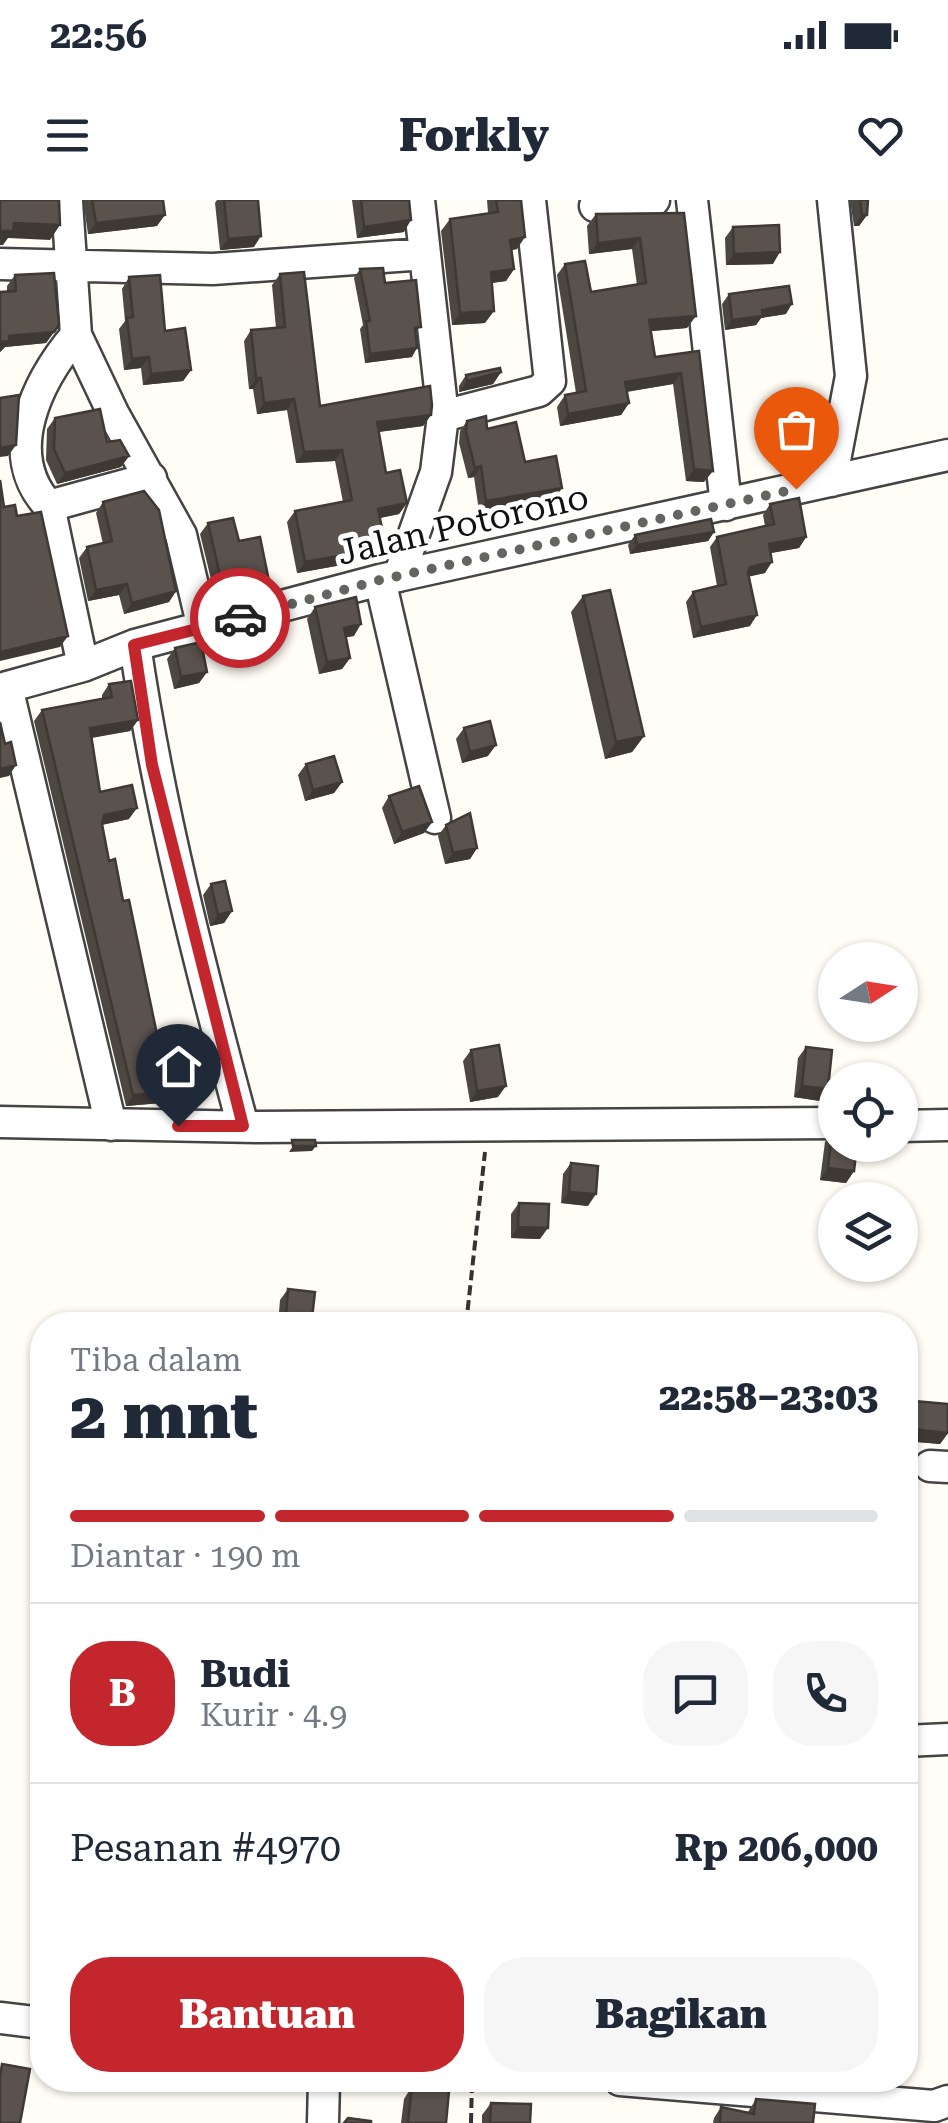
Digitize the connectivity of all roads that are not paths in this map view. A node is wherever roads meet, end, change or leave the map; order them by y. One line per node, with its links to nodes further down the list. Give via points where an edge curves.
1 (419, 200): 8 (street)
2 (530, 200): 12 (street, via 550,381 539,391)
3 (654, 200): 7 (street)
4 (692, 200): 16 (street)
5 (833, 200): 15 (street, via 851,376)
6 (68, 202): 10 (street)
7 (595, 206)
8 (425, 254): 10 (street, via 213,269); 12 (street)
9 (0, 264): 10 (street)
10 (71, 265): 11 (street)
11 (76, 335): 14 (street); 17 (street, via 34,396 28,434 30,474)
12 (443, 416): 18 (street, via 442,449)
13 (948, 454): 15 (street, Jalan Potorono)
14 (150, 478): 17 (street); 19 (street, via 181,536)
15 (831, 481): 16 (street, Jalan Potorono)
16 (726, 505): 18 (street, Jalan Potorono)
17 (49, 506): 21 (street)
18 (390, 578): 19 (street, Jalan Potorono); 23 (street)
19 (203, 628): 20 (street, Jalan Potorono)
20 (134, 645): 21 (street, Jalan Potorono); 28 (street, via 152,765)
21 (83, 666): 22 (street, Jalan Potorono)
22 (4, 688): 26 (street)
23 (435, 818)
24 (0, 1122): 26 (street)
25 (818, 1122): 28 (street)
26 (112, 1124): 28 (street)
27 (948, 1125): 29 (street)
28 (243, 1126)
29 (918, 1126)
30 (948, 1739): 31 (street)
31 (918, 1740)
32 (0, 2018): 33 (street)
33 (30, 2022)
34 (324, 2092): 37 (street)
35 (765, 2092): 36 (street, via 934,2106)
36 (948, 2101)
37 (323, 2123)

